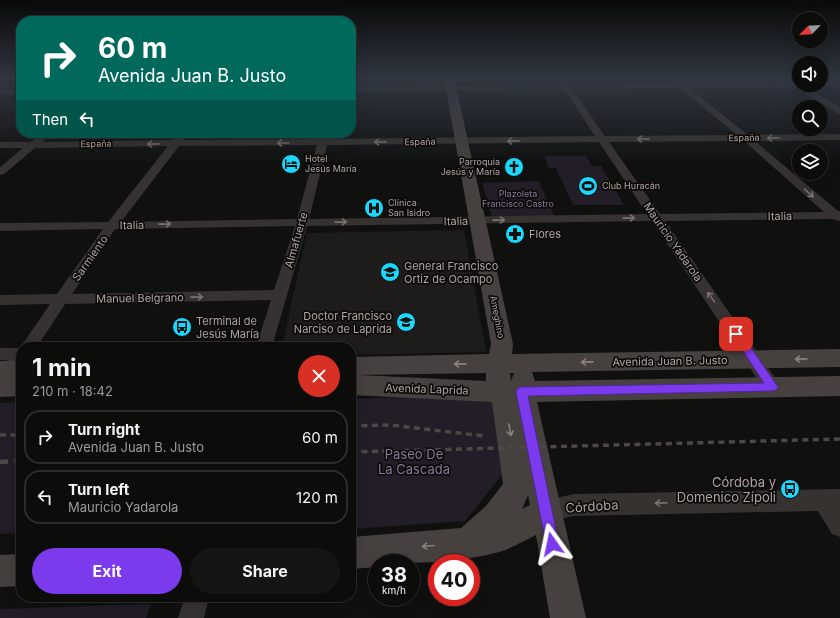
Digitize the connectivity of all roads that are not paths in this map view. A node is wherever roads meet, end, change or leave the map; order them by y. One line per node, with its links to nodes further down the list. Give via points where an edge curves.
1 (455, 107): 10 (street, Ameghino)
2 (580, 107): 9 (street, Mauricio Yadarola)
3 (708, 107): 8 (street)
4 (840, 137): 8 (street, España, one-way to 8)
5 (41, 138): 13 (street)
6 (180, 138): 11 (street, Sarmiento)
7 (324, 138): 10 (street, España, one-way to 7); 11 (street, España, one-way to 11); 18 (street, Almafuerte)
8 (746, 138): 9 (street, España, one-way to 9); 15 (street, one-way to 15)
9 (602, 140): 10 (street, España, one-way to 10); 16 (street, Mauricio Yadarola)
10 (461, 141): 17 (street, Ameghino)
11 (176, 143): 13 (street, España, one-way to 13); 19 (street, Sarmiento)
12 (0, 145): 13 (street, España)
13 (33, 145): 14 (street)
14 (0, 172)
15 (838, 217): 16 (street, Italia)
16 (656, 218): 17 (street, Italia, one-way to 16); 28 (street, Mauricio Yadarola, one-way to 16)
17 (477, 220): 18 (street, Italia, one-way to 17); 26 (street, Ameghino)
18 (302, 223): 19 (street, Italia, one-way to 18); 21 (street, Almafuerte)
19 (112, 225): 20 (street, Italia); 23 (street, Sarmiento)
20 (0, 227)
21 (280, 295): 23 (street, Manuel Belgrano, one-way to 21); 25 (street, Almafuerte)
22 (0, 300): 23 (street, Manuel Belgrano)
23 (60, 300): 24 (street, Sarmiento)
24 (31, 342)
25 (266, 342)
26 (505, 357): 28 (street, Avenida Juan B. Justo, one-way to 26); 29 (street, Avenida Laprida, one-way to 29); 33 (street, Ameghino, via 497,378)
27 (840, 358): 28 (street, Avenida Juan B. Justo, one-way to 28)
28 (754, 360): 32 (street, Mauricio Yadarola)
29 (356, 366)
30 (356, 386): 33 (street, Avenida Laprida)
31 (840, 386): 32 (street)
32 (772, 387): 33 (street)
33 (512, 392): 35 (street); 37 (street, one-way to 37, via 518,484 516,493 495,518)
34 (832, 500): 35 (street, Córdoba, one-way to 35, via 574,505); 36 (street)
35 (545, 514): 37 (street, Córdoba, via 500,536); 43 (street)
36 (840, 526)
37 (467, 543): 38 (street, Córdoba, one-way to 38)
38 (356, 553)
39 (0, 570): 40 (street)
40 (16, 570)
41 (196, 602): 42 (street)
42 (191, 618)
43 (568, 618)

